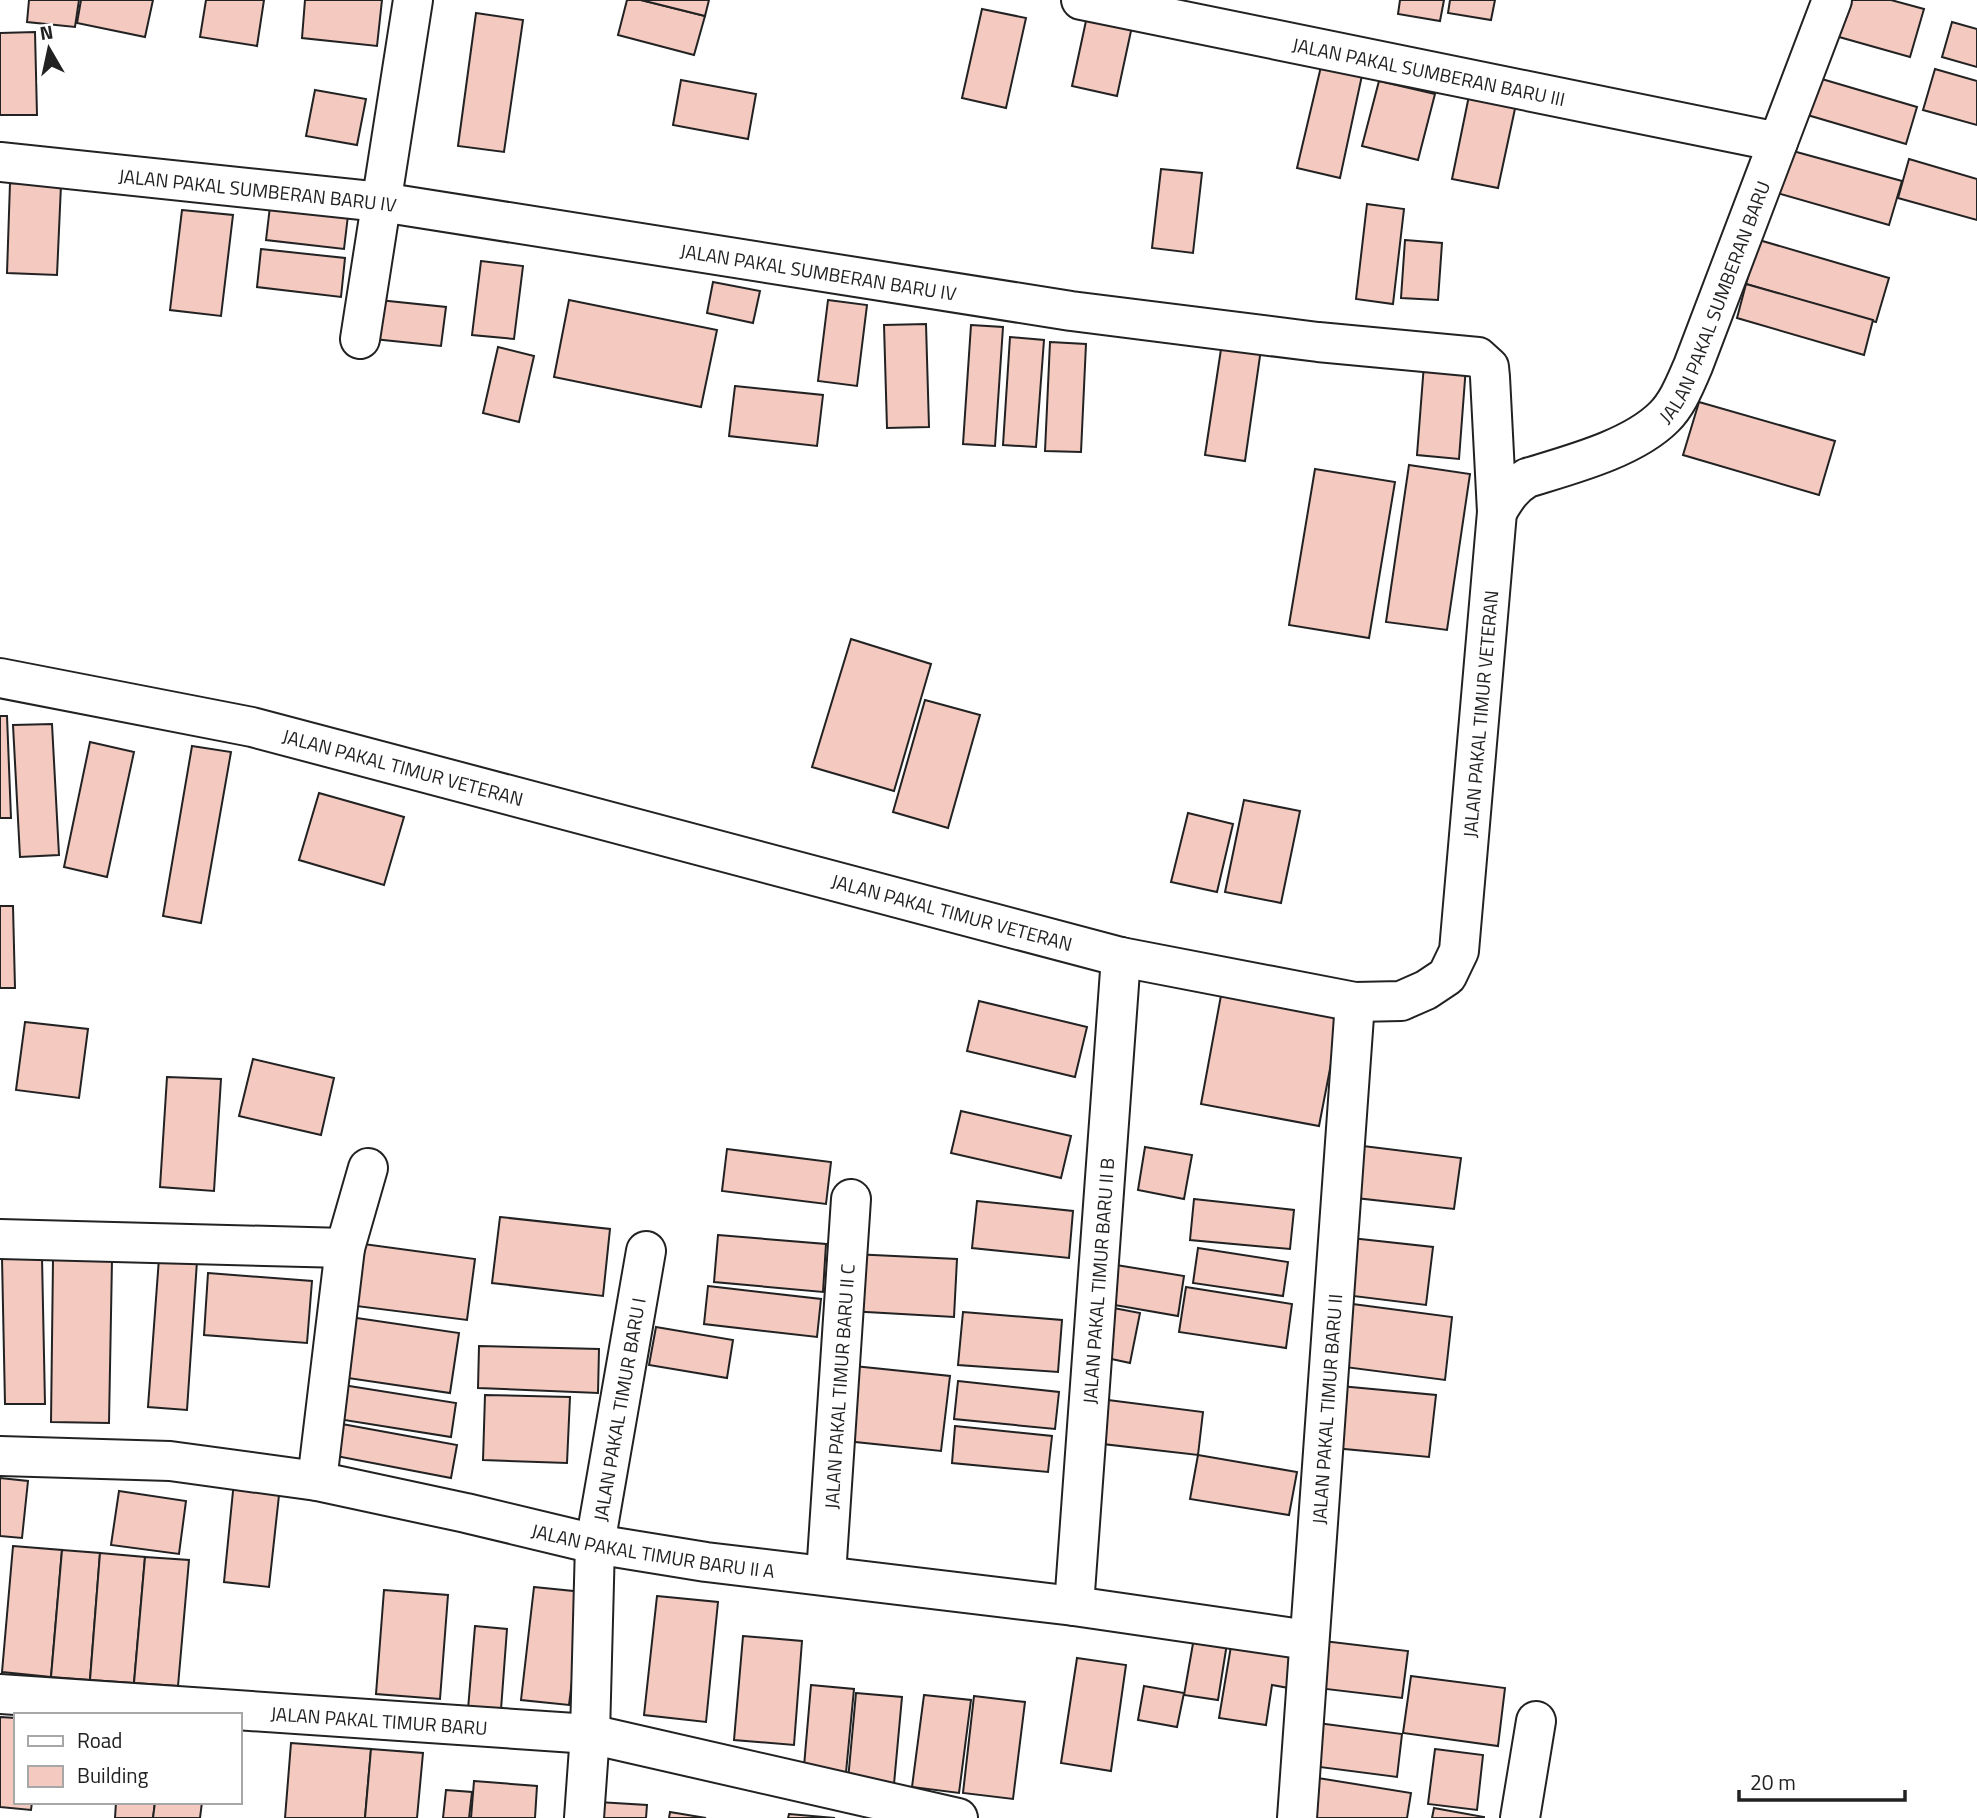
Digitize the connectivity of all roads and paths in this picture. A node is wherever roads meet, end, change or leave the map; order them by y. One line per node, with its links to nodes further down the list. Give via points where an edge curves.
1 (413, 0): 6 (street)
2 (1082, 0): 4 (street, JALAN PAKAL SUMBERAN BARU III)
3 (1832, 0): 4 (street, JALAN PAKAL SUMBERAN BARU)
4 (1778, 142): 8 (street, JALAN PAKAL SUMBERAN BARU, via 1678,400 1664,418 1639,435 1595,457 1518,483)
5 (0, 162): 6 (street, JALAN PAKAL SUMBERAN BARU IV)
6 (381, 202): 7 (street); 8 (street, JALAN PAKAL SUMBERAN BARU IV, via 1071,311 1478,357 1489,367)
7 (360, 339)
8 (1497, 512): 11 (street, JALAN PAKAL TIMUR VETERAN, via 1459,951 1447,976 1426,990 1401,1001)
9 (0, 678): 10 (street, JALAN PAKAL TIMUR VETERAN, via 252,727)
10 (1121, 957): 11 (street, JALAN PAKAL TIMUR VETERAN); 21 (street, JALAN PAKAL TIMUR BARU II B)
11 (1355, 1002): 22 (street, JALAN PAKAL TIMUR BARU II)
12 (368, 1168): 15 (street)
13 (851, 1199): 20 (street, JALAN PAKAL TIMUR BARU II C)
14 (0, 1239): 15 (street)
15 (345, 1248): 18 (street)
16 (646, 1251): 19 (street, JALAN PAKAL TIMUR BARU I)
17 (0, 1456): 18 (street, JALAN PAKAL TIMUR BARU II A, via 170,1461)
18 (317, 1481): 19 (street, JALAN PAKAL TIMUR BARU II A)
19 (595, 1544): 20 (street, JALAN PAKAL TIMUR BARU II A); 25 (street, JALAN PAKAL TIMUR BARU I)
20 (825, 1574): 21 (street, JALAN PAKAL TIMUR BARU II A)
21 (1074, 1606): 22 (street, JALAN PAKAL TIMUR BARU II A)
22 (1308, 1640): 28 (street, JALAN PAKAL TIMUR BARU II)
23 (0, 1694): 25 (street, JALAN PAKAL TIMUR BARU)
24 (1536, 1721): 29 (street)
25 (590, 1734): 26 (street); 27 (street, JALAN PAKAL TIMUR BARU)
26 (584, 1818)
27 (958, 1818)
28 (1297, 1818)
29 (1520, 1818)

